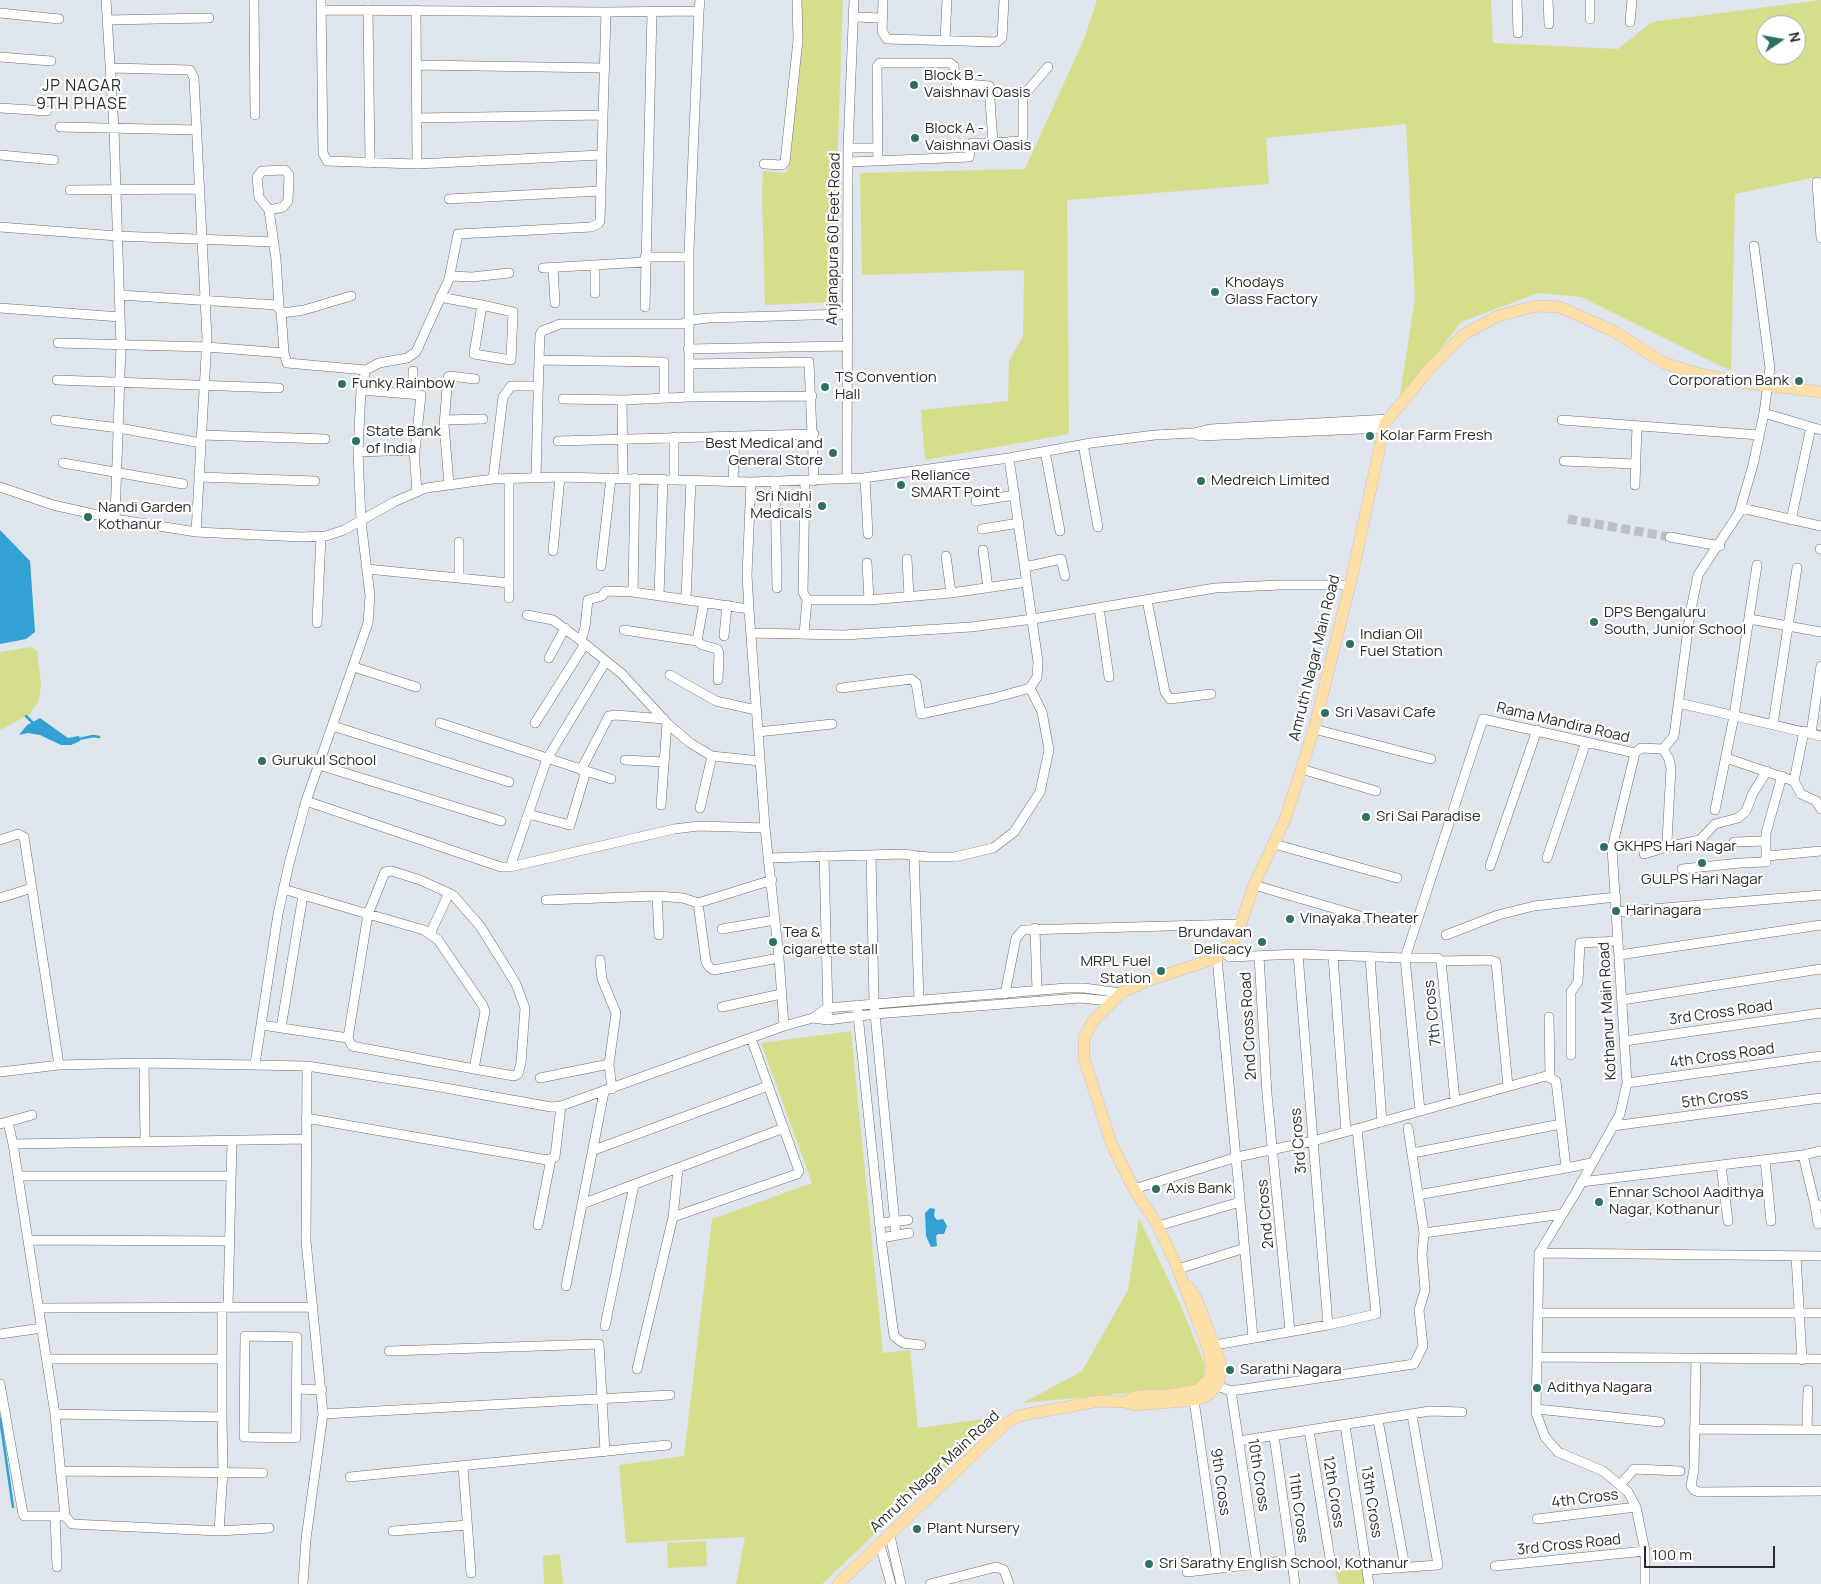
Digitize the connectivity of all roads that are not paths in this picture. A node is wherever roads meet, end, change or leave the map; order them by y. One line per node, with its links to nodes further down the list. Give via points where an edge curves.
1 (106, 0): 27 (street)
2 (254, 0): 40 (street)
3 (321, 0): 15 (street)
4 (700, 0): 18 (street)
5 (797, 0): 56 (street, via 798,40 785,162 782,165)
6 (854, 0): 22 (street, Anjanapura 60 Feet Road)
7 (883, 0): 24 (street)
8 (947, 0): 31 (street)
9 (1004, 0): 31 (street, via 1001,40)
10 (1517, 0): 30 (street)
11 (1548, 0): 29 (street)
12 (1590, 0): 26 (street)
13 (1632, 0): 28 (street)
14 (500, 5): 17 (street); 19 (street)
15 (321, 10): 16 (street); 54 (street, via 323,153 331,163)
16 (368, 10): 17 (street); 54 (street)
17 (416, 10): 34 (street)
18 (699, 11): 20 (street); 70 (street)
19 (606, 12): 20 (street); 37 (street)
20 (652, 12): 71 (street)
21 (0, 13): 25 (street)
22 (853, 17): 24 (street); 47 (street, Anjanapura 60 Feet Road)
23 (209, 18): 27 (street)
24 (882, 18): 31 (street, via 882,34 887,38)
25 (59, 19)
26 (1590, 19)
27 (107, 20): 36 (street)
28 (1630, 22)
29 (1549, 24)
30 (1518, 33)
31 (946, 40)
32 (0, 58): 33 (street)
33 (51, 61)
34 (417, 65): 37 (street); 42 (street)
35 (1048, 66): 46 (street, via 1024,96 1023,138)
36 (111, 68): 44 (street); 45 (street, via 193,72)
37 (605, 68): 41 (street)
38 (0, 108): 39 (street)
39 (46, 111)
40 (255, 115)
41 (603, 115): 42 (street); 50 (street)
42 (417, 118): 55 (street)
43 (60, 127): 44 (street)
44 (114, 129): 45 (street); 58 (street)
45 (197, 130): 59 (street)
46 (993, 143): 48 (street, via 989,86 956,83 954,66 950,63 882,63 877,68); 52 (street, via 972,143 969,157)
47 (848, 148): 48 (street); 53 (street, Anjanapura 60 Feet Road)
48 (878, 148): 52 (street)
49 (0, 155): 51 (street)
50 (601, 155): 55 (street); 61 (street)
51 (54, 160)
52 (878, 161): 53 (street)
53 (849, 162): 85 (street, Anjanapura 60 Feet Road)
54 (370, 163): 55 (street)
55 (417, 164)
56 (764, 164)
57 (1817, 182): 66 (street)
58 (116, 189): 59 (street); 60 (street); 65 (street)
59 (199, 189): 67 (street)
60 (70, 190)
61 (600, 191): 62 (street); 74 (street, via 600,221 595,226 458,234)
62 (450, 199)
63 (269, 210): 63 (street, via 259,197 257,177 262,171 285,170 288,175 288,201 283,207); 68 (street)
64 (0, 227): 65 (street)
65 (118, 236): 67 (street); 76 (street)
66 (1821, 238)
67 (201, 240): 68 (street); 79 (street)
68 (274, 242): 84 (street)
69 (1754, 246): 103 (street, via 1770,368)
70 (689, 257): 71 (street); 87 (street)
71 (645, 259): 72 (street); 82 (street)
72 (596, 266): 75 (street); 80 (street, via 548,268)
73 (509, 273): 74 (street)
74 (450, 276): 78 (street)
75 (595, 293)
76 (120, 296): 79 (street); 86 (street)
77 (351, 296): 84 (street, via 304,310)
78 (440, 297): 81 (street); 96 (street, via 413,356 379,363)
79 (205, 301): 84 (street, via 276,305); 91 (street)
80 (555, 303)
81 (482, 305): 81 (street, via 474,354 511,360 514,313)
82 (645, 307)
83 (0, 308): 86 (street)
84 (280, 310): 93 (street)
85 (847, 314): 87 (street, via 708,318); 90 (street, Anjanapura 60 Feet Road)
86 (120, 317): 89 (street)
87 (688, 322): 92 (street); 94 (street, via 552,326 540,335)
88 (58, 343): 89 (street)
89 (121, 345): 91 (street); 100 (street)
90 (846, 346): 92 (street); 150 (street, Anjanapura 60 Feet Road)
91 (206, 347): 93 (street); 101 (street)
92 (688, 349): 95 (street)
93 (284, 353): 96 (street, via 288,363 293,365)
94 (539, 360): 102 (street); 110 (street, via 664,362)
95 (689, 364): 108 (street, via 809,362); 109 (street)
96 (366, 370): 105 (street)
97 (413, 371): 107 (street)
98 (475, 379): 116 (street, via 448,376)
99 (57, 380): 100 (street)
100 (121, 383): 101 (street); 121 (street)
101 (204, 384): 104 (street); 128 (street)
102 (538, 386): 141 (street); 148 (street, via 511,386 502,397)
103 (1768, 386): 106 (main road, Amruth Nagar Main Road); 113 (street); 118 (main road, Amruth Nagar Main Road, via 1699,374 1664,363 1615,332 1578,314 1559,307 1536,306 1498,316 1463,334 1430,368)
104 (279, 388)
105 (362, 390): 107 (street); 134 (street)
106 (1821, 392)
107 (413, 394): 132 (street, via 421,395)
108 (812, 396): 109 (street); 123 (street)
109 (689, 397): 110 (street)
110 (664, 398): 112 (street)
111 (563, 399): 112 (street)
112 (624, 400): 127 (street)
113 (1764, 413): 120 (street); 124 (street)
114 (483, 419): 116 (street)
115 (55, 420): 121 (street)
116 (444, 420): 159 (street)
117 (1562, 420): 119 (street)
118 (1387, 424): 131 (street, via 1201,436 1194,433 1155,435); 194 (main road, Amruth Nagar Main Road)
119 (1637, 426): 124 (street); 138 (street)
120 (1812, 427): 122 (street); 167 (street)
121 (119, 428): 128 (street); 139 (street)
122 (1821, 430)
123 (814, 434): 125 (street); 156 (street)
124 (1760, 435): 165 (street)
125 (735, 436): 126 (street); 154 (street)
126 (674, 437): 127 (street); 151 (street)
127 (623, 438): 130 (street); 145 (street)
128 (201, 439): 129 (street); 140 (street)
129 (325, 439)
130 (558, 440)
131 (1083, 444): 133 (street); 171 (street)
132 (415, 451): 134 (street); 162 (street)
133 (1044, 451): 135 (street); 173 (street)
134 (358, 452): 168 (street)
135 (1009, 458): 147 (street); 163 (street)
136 (1564, 461): 138 (street)
137 (63, 463): 139 (street)
138 (1636, 464): 160 (street)
139 (117, 471): 158 (street); 166 (street)
140 (199, 477): 153 (street); 174 (street)
141 (536, 477): 142 (street); 143 (street)
142 (560, 477): 144 (street); 181 (street)
143 (509, 478): 148 (street); 193 (street)
144 (610, 478): 145 (street); 186 (street)
145 (623, 478): 146 (street)
146 (635, 478): 149 (street); 197 (street)
147 (865, 478): 150 (street); 175 (street)
148 (493, 479): 159 (street)
149 (663, 479): 151 (street); 199 (street)
150 (847, 479): 156 (street)
151 (674, 480): 152 (street)
152 (691, 480): 154 (street); 202 (street)
153 (315, 481)
154 (733, 481): 157 (street)
155 (776, 481): 156 (street); 157 (street); 195 (street)
156 (810, 481): 203 (street, via 803,592)
157 (751, 482): 209 (street, via 747,575)
158 (183, 484)
159 (449, 484): 162 (street)
160 (1635, 486)
161 (0, 487): 166 (street, via 52,505)
162 (418, 492): 168 (street)
163 (1014, 495): 164 (street); 169 (street)
164 (976, 501)
165 (1740, 508): 167 (street); 179 (street)
166 (115, 519): 174 (street)
167 (1791, 520): 170 (street)
168 (362, 521): 176 (street); 189 (street)
169 (1019, 523): 172 (street); 187 (street)
170 (1821, 526)
171 (1098, 527)
172 (982, 529)
173 (1060, 531)
174 (196, 532): 176 (street, via 271,537)
175 (868, 534)
176 (321, 536): 213 (street)
177 (1670, 537): 179 (street)
178 (459, 542): 191 (street)
179 (1720, 546): 234 (street, via 1698,575)
180 (983, 550): 196 (street)
181 (553, 551)
182 (946, 556): 198 (street)
183 (907, 559): 200 (street)
184 (867, 563): 204 (street)
185 (1757, 565): 212 (street)
186 (601, 566)
187 (1025, 567): 190 (street, via 1061,559); 192 (street)
188 (1797, 568): 214 (street)
189 (367, 569): 191 (street); 226 (street, via 368,622)
190 (1065, 576)
191 (459, 578): 193 (street)
192 (1027, 582): 196 (street); 211 (street)
193 (509, 583): 201 (street)
194 (1350, 585): 205 (street, via 1215,588); 243 (main road, Amruth Nagar Main Road)
195 (777, 588)
196 (988, 588): 198 (street)
197 (633, 592): 199 (street); 222 (street, via 606,591 602,596 590,598)
198 (951, 593): 200 (street)
199 (659, 595): 202 (street)
200 (909, 596): 204 (street)
201 (509, 598)
202 (686, 599): 206 (street)
203 (807, 600): 204 (street); 219 (street)
204 (869, 600)
205 (1147, 600): 208 (street); 233 (street, via 1165,692 1170,699)
206 (704, 602): 207 (street); 221 (street)
207 (727, 605): 209 (street); 220 (street)
208 (1098, 608): 211 (street); 228 (street)
209 (749, 609): 218 (street)
210 (527, 614): 215 (street, via 553,620)
211 (1032, 619): 219 (street, via 932,630); 232 (street, via 1038,662)
212 (1750, 619): 214 (street); 236 (street)
213 (318, 623)
214 (1788, 626): 217 (street); 241 (street)
215 (565, 628): 222 (street); 223 (street)
216 (624, 630): 221 (street)
217 (1821, 632)
218 (751, 633): 219 (street); 235 (street)
219 (804, 634)
220 (724, 636)
221 (697, 641): 229 (street, via 719,653)
222 (583, 642): 224 (street); 239 (street)
223 (549, 658)
224 (606, 660): 237 (street, via 644,695); 253 (street)
225 (1821, 666): 246 (street)
226 (354, 667): 230 (street); 242 (street)
227 (670, 675): 235 (street, via 716,701)
228 (1109, 677)
229 (718, 680)
230 (416, 687)
231 (841, 688): 232 (street, via 911,679 916,683 921,714)
232 (1030, 688): 283 (street, via 1042,712 1049,750 1040,792 1014,832 993,848 954,856 929,858)
233 (1211, 694)
234 (1678, 703): 236 (street); 249 (street, via 1674,736)
235 (756, 710): 245 (street)
236 (1734, 716): 241 (street); 252 (street)
237 (666, 721): 251 (street, via 690,743); 257 (street); 260 (street, via 610,716)
238 (440, 722): 253 (street)
239 (535, 723)
240 (832, 724): 245 (street)
241 (1773, 724): 246 (street)
242 (333, 726): 258 (street); 265 (street)
243 (1314, 729): 254 (street); 259 (main road, Amruth Nagar Main Road)
244 (1538, 730): 248 (street, Rama Mandira Road); 288 (street); 323 (street, Rama Mandira Road, via 1484,718)
245 (758, 732): 256 (street)
246 (1807, 732): 247 (street); 264 (street)
247 (1821, 736)
248 (1586, 742): 250 (street, Rama Mandira Road); 287 (street)
249 (1663, 749): 250 (street, via 1641,748); 279 (street, via 1671,768 1667,841)
250 (1635, 753): 301 (street, Kothanur Main Road, via 1612,848)
251 (712, 756): 256 (street); 269 (street)
252 (1726, 758): 261 (street); 271 (street)
253 (547, 759): 260 (street); 272 (street)
254 (1431, 759)
255 (625, 760): 257 (street)
256 (760, 761): 274 (street)
257 (664, 762): 268 (street)
258 (319, 765): 267 (street); 273 (street)
259 (1302, 769): 266 (street); 278 (main road, Amruth Nagar Main Road)
260 (583, 770): 263 (street); 272 (street, via 570,825)
261 (1768, 771): 262 (street); 279 (street, via 1753,793 1746,811 1738,818 1715,824 1700,840)
262 (1782, 776): 264 (street); 276 (street)
263 (611, 779)
264 (1794, 781): 270 (street, via 1801,794 1816,801)
265 (509, 782)
266 (1376, 791)
267 (306, 801): 289 (street, via 493,865); 295 (street)
268 (661, 804)
269 (700, 808)
270 (1821, 809)
271 (1715, 810)
272 (528, 814): 289 (street)
273 (501, 821)
274 (765, 828): 286 (street); 289 (street, via 699,826 674,829)
275 (0, 840): 294 (street, via 18,834 24,837)
276 (1766, 841): 277 (street); 285 (street)
277 (1734, 842)
278 (1274, 844): 291 (street); 293 (main road, Amruth Nagar Main Road)
279 (1671, 846): 281 (street)
280 (1821, 851): 285 (street)
281 (1644, 854)
282 (871, 855): 283 (street); 284 (street); 334 (street)
283 (914, 855): 331 (street)
284 (824, 856): 286 (street); 337 (street)
285 (1767, 856): 290 (street, via 1764,863 1740,862)
286 (769, 858): 292 (street)
287 (1547, 858)
288 (1490, 866)
289 (510, 867)
290 (1682, 869)
291 (1397, 878)
292 (772, 880): 303 (street); 306 (street)
293 (1254, 885): 307 (street); 308 (main road, Amruth Nagar Main Road)
294 (32, 888): 300 (street); 355 (street)
295 (283, 889): 297 (street); 344 (street)
296 (449, 893): 305 (street, via 420,880 388,872 382,878); 312 (street); 357 (street, via 480,926 516,984 525,1008 518,1074)
297 (303, 895): 305 (street); 346 (street)
298 (1821, 895): 304 (street)
299 (656, 896): 302 (street); 303 (street); 313 (street)
300 (0, 898)
301 (1616, 898): 304 (street, Kothanur Main Road); 314 (street, via 1534,906 1498,915)
302 (546, 900)
303 (698, 903): 322 (street, via 709,967 714,970)
304 (1616, 912): 315 (street, Kothanur Main Road)
305 (368, 914): 312 (street); 347 (street)
306 (775, 920): 311 (street); 322 (street)
307 (1374, 920)
308 (1241, 924): 310 (street); 317 (main road, Amruth Nagar Main Road, via 1231,944)
309 (1821, 925): 318 (street)
310 (1035, 928): 327 (street); 330 (street, via 1023,930 1016,938)
311 (722, 929)
312 (430, 934): 357 (street, via 449,955 485,1012)
313 (659, 935)
314 (1446, 935)
315 (1618, 941): 318 (street, Kothanur Main Road); 350 (street, via 1580,943 1578,982 1571,992)
316 (1298, 954): 319 (street, 7th Cross); 320 (street, 7th Cross); 381 (street, 3rd Cross)
317 (1220, 955): 319 (street, 7th Cross); 328 (main road); 390 (street)
318 (1619, 955): 332 (street, Kothanur Main Road)
319 (1259, 956): 365 (street, 2nd Cross Road)
320 (1333, 956): 321 (street, 7th Cross); 379 (street)
321 (1370, 957): 323 (street, 7th Cross); 372 (street)
322 (779, 958): 329 (street)
323 (1405, 958): 325 (street, 7th Cross, via 1438,958); 369 (street)
324 (600, 960): 354 (street, via 602,979 616,1013)
325 (1441, 961): 363 (street, via 1496,962); 367 (street, 7th Cross)
326 (1821, 969): 332 (street)
327 (1037, 991): 328 (street, via 1084,988); 330 (street)
328 (1120, 993): 333 (main road)
329 (781, 994): 336 (street); 345 (street)
330 (1005, 994): 331 (street)
331 (919, 1000): 334 (street)
332 (1622, 1000): 349 (street, Kothanur Main Road)
333 (1110, 1001): 339 (street, via 1080,998); 401 (main road, via 1084,1038 1084,1059 1112,1145)
334 (874, 1003): 335 (street); 339 (street)
335 (856, 1005): 337 (street); 340 (street)
336 (722, 1007)
337 (828, 1008): 342 (street); 343 (street)
338 (1821, 1013): 349 (street, 3rd Cross Road)
339 (875, 1014): 340 (street); 411 (street)
340 (858, 1016): 343 (street); 412 (street)
341 (1549, 1017): 359 (street)
342 (813, 1018): 343 (street); 345 (street)
343 (828, 1020)
344 (262, 1026): 346 (street); 353 (street)
345 (784, 1026): 348 (street)
346 (281, 1028): 347 (street)
347 (348, 1038): 357 (street, via 352,1046)
348 (751, 1038): 362 (street); 364 (street)
349 (1625, 1041): 361 (street, Kothanur Main Road)
350 (1571, 1054)
351 (1821, 1056): 361 (street, 4th Cross Road)
352 (144, 1063): 353 (street); 355 (street); 383 (street)
353 (255, 1064): 356 (street)
354 (609, 1064): 360 (street); 364 (street)
355 (59, 1065): 358 (street)
356 (306, 1066): 368 (street, via 551,1107); 371 (street)
357 (474, 1069)
358 (0, 1072)
359 (1550, 1076): 363 (street); 374 (street, via 1556,1082)
360 (540, 1078)
361 (1627, 1083): 375 (street, Kothanur Main Road, via 1620,1114)
362 (768, 1086): 376 (street); 386 (street)
363 (1508, 1086): 367 (street)
364 (608, 1091): 368 (street); 386 (street)
365 (1267, 1094): 385 (street, 2nd Cross)
366 (1821, 1098): 375 (street, 5th Cross)
367 (1455, 1100): 369 (street)
368 (561, 1106): 391 (street, via 555,1157)
369 (1420, 1111): 372 (street)
370 (32, 1115): 373 (street)
371 (306, 1118): 380 (street); 391 (street)
372 (1382, 1122): 378 (street)
373 (4, 1123): 384 (street)
374 (1561, 1124): 388 (street); 395 (street)
375 (1613, 1126): 393 (street, Kothanur Main Road)
376 (784, 1128): 396 (street); 407 (street, via 799,1168 797,1174)
377 (1408, 1128): 388 (street)
378 (1358, 1129): 379 (street); 434 (street, via 1377,1312)
379 (1346, 1132): 381 (street)
380 (306, 1139): 382 (street); 429 (street, via 306,1241)
381 (1313, 1140): 385 (street); 434 (street, 3rd Cross)
382 (232, 1141): 383 (street); 398 (street)
383 (145, 1142): 384 (street)
384 (13, 1144): 397 (street)
385 (1274, 1149): 390 (street); 437 (street, 2nd Cross)
386 (594, 1150): 404 (street)
387 (1821, 1151): 389 (street)
388 (1413, 1153): 402 (street)
389 (1803, 1156): 392 (street); 405 (street)
390 (1237, 1157): 401 (street); 403 (street)
391 (551, 1160): 414 (street)
392 (1765, 1160): 394 (street); 410 (street)
393 (1591, 1163): 395 (street); 399 (street, Kothanur Main Road)
394 (1721, 1165): 399 (street); 409 (street)
395 (1566, 1168): 402 (street)
396 (678, 1169): 400 (street); 407 (street)
397 (18, 1176): 398 (street); 420 (street)
398 (232, 1176): 421 (street)
399 (1581, 1182): 406 (street, Kothanur Main Road)
400 (634, 1185): 404 (street); 435 (street)
401 (1134, 1189): 415 (main road)
402 (1418, 1195): 417 (street)
403 (1240, 1202): 415 (street); 422 (street)
404 (582, 1204): 427 (street)
405 (1818, 1205): 413 (street)
406 (1563, 1214): 417 (street); 423 (street, Kothanur Main Road)
407 (673, 1217): 449 (street)
408 (908, 1220): 411 (street)
409 (1728, 1221)
410 (1771, 1221)
411 (895, 1222): 412 (street); 418 (street)
412 (879, 1223): 419 (street)
413 (1818, 1224)
414 (538, 1225)
415 (1158, 1226): 426 (main road)
416 (909, 1233): 418 (street)
417 (1424, 1233): 455 (street, via 1425,1290 1419,1310 1423,1346 1414,1364)
418 (896, 1235): 419 (street)
419 (881, 1238): 440 (street, via 894,1336 903,1343)
420 (28, 1240): 421 (street); 430 (street)
421 (230, 1241): 428 (street)
422 (1244, 1248): 426 (street); 439 (street)
423 (1539, 1253): 424 (street); 431 (street)
424 (1796, 1256): 425 (street); 432 (street)
425 (1821, 1256)
426 (1180, 1274): 441 (main road, via 1197,1300); 451 (main road, via 1208,1348)
427 (566, 1286)
428 (225, 1307): 429 (street); 430 (street); 445 (street)
429 (313, 1307): 453 (street)
430 (39, 1308): 436 (street)
431 (1538, 1313): 432 (street); 443 (street)
432 (1801, 1313): 433 (street); 447 (street)
433 (1821, 1313)
434 (1328, 1325): 437 (street)
435 (605, 1326)
436 (42, 1328): 438 (street); 444 (street)
437 (1290, 1331): 439 (street)
438 (0, 1334)
439 (1253, 1337): 441 (street)
440 (918, 1345)
441 (1215, 1345): 451 (main road, via 1220,1370)
442 (389, 1351): 457 (street, via 599,1344)
443 (1537, 1357): 446 (street); 460 (street)
444 (47, 1359): 445 (street); 462 (street)
445 (222, 1359): 465 (street)
446 (1696, 1359): 447 (street); 469 (street)
447 (1802, 1360): 448 (street)
448 (1821, 1360)
449 (637, 1369)
450 (0, 1384): 486 (street, via 23,1514)
451 (1212, 1384): 455 (street); 458 (main road, Amruth Nagar Main Road, via 1203,1398); 459 (main road, Amruth Nagar Main Road, via 1197,1390 1136,1396)
452 (298, 1389): 452 (street, via 296,1438 245,1438 245,1336 296,1337); 453 (street)
453 (322, 1390): 463 (street)
454 (1808, 1390): 471 (street)
455 (1231, 1392): 474 (street, 10th Cross)
456 (670, 1395): 457 (street)
457 (602, 1399): 463 (street); 476 (street)
458 (1194, 1400): 459 (main road, Amruth Nagar Main Road, via 1136,1405); 501 (street, 9th Cross)
459 (1125, 1402): 493 (main road, Amruth Nagar Main Road, via 1098,1401 1018,1416 1005,1424)
460 (1536, 1409): 467 (street); 483 (street, via 1545,1437 1558,1452 1603,1471)
461 (1462, 1412): 464 (street, via 1430,1411)
462 (55, 1414): 465 (street); 478 (street)
463 (323, 1414): 506 (street)
464 (1412, 1415): 466 (street); 502 (street, via 1438,1565)
465 (222, 1417): 479 (street)
466 (1378, 1420): 468 (street); 502 (street)
467 (1660, 1422)
468 (1345, 1425): 470 (street); 503 (street, 13th Cross)
469 (1694, 1429): 471 (street); 484 (street, via 1691,1486 1694,1490)
470 (1309, 1430): 473 (street); 496 (street, 12th Cross)
471 (1807, 1430): 472 (street)
472 (1821, 1430)
473 (1274, 1436): 474 (street); 497 (street, 11th Cross)
474 (1239, 1441): 498 (street, 10th Cross)
475 (667, 1445): 476 (street)
476 (605, 1452): 477 (street)
477 (463, 1466): 482 (street); 489 (street)
478 (60, 1471): 479 (street); 487 (street)
479 (223, 1471): 481 (street); 491 (street)
480 (1680, 1471): 483 (street, via 1634,1469)
481 (263, 1473)
482 (350, 1477)
483 (1620, 1485): 485 (street)
484 (1821, 1491)
485 (1636, 1507): 488 (street, 4th Cross); 495 (street)
486 (55, 1516): 487 (street); 500 (street)
487 (65, 1516): 491 (street, via 72,1524)
488 (1536, 1519)
489 (467, 1525): 492 (street); 505 (street)
490 (269, 1528): 491 (street)
491 (219, 1531)
492 (393, 1531)
493 (890, 1536): 494 (main road, Amruth Nagar Main Road); 509 (street)
494 (880, 1544): 507 (main road, Amruth Nagar Main Road); 508 (street)
495 (1645, 1551): 499 (street, 3rd Cross Road); 514 (street)
496 (1330, 1558)
497 (1291, 1560): 498 (street); 512 (street, 11th Cross)
498 (1257, 1563): 501 (street)
499 (1495, 1566)
500 (57, 1567)
501 (1218, 1568): 504 (street)
502 (1405, 1568): 503 (street)
503 (1368, 1570): 513 (street, 13th Cross)
504 (1188, 1572)
505 (471, 1573)
506 (303, 1584)
507 (838, 1584)
508 (890, 1584)
509 (901, 1584)
510 (930, 1584): 511 (street, via 996,1567 1004,1570)
511 (1009, 1584)
512 (1295, 1584)
513 (1369, 1584)
514 (1645, 1584)

